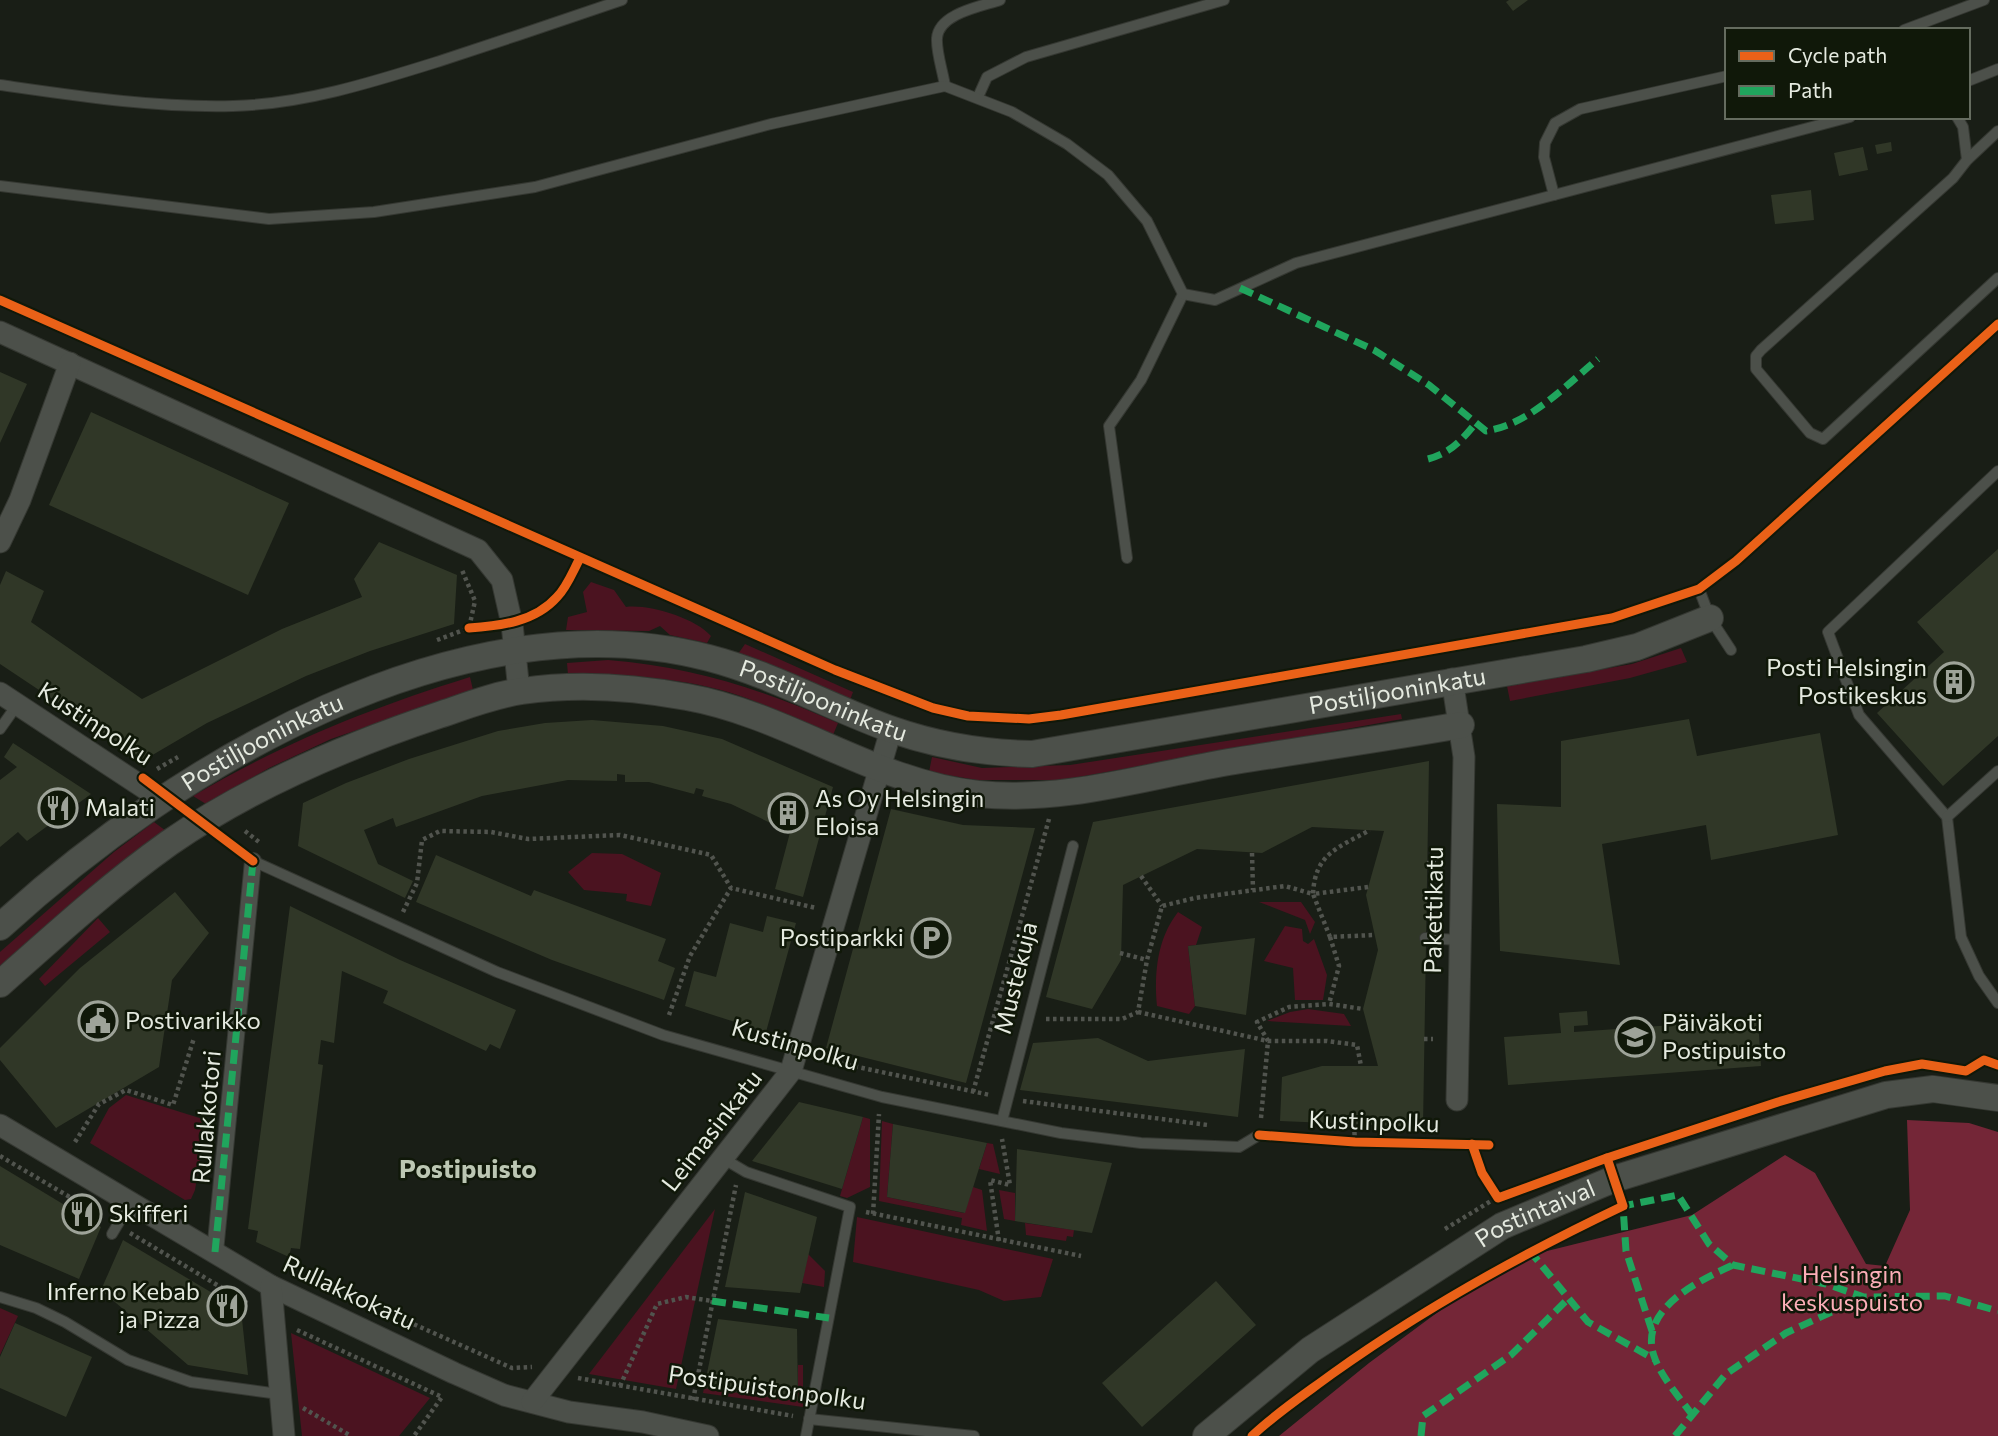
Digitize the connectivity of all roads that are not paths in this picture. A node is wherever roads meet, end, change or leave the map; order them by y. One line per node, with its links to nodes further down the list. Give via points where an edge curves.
1 (622, 0): 9 (lane, via 364,85 306,97 235,106 181,105)
2 (1000, 0): 10 (lane, via 955,16 940,30 937,38)
3 (1224, 0): 11 (lane, via 1026,57 987,77)
4 (1984, 0): 5 (lane)
5 (1909, 28)
6 (1998, 69): 8 (lane)
7 (1725, 76): 17 (lane, via 1580,109 1555,123 1544,157)
8 (1970, 80)
9 (0, 85)
10 (945, 86): 11 (lane); 16 (lane, via 771,124 535,187 374,212 269,219)
11 (978, 97): 19 (lane, via 1039,127 1108,175 1147,221)
12 (1842, 119): 17 (lane)
13 (1958, 119): 15 (lane)
14 (1998, 131): 15 (lane)
15 (1966, 160): 18 (lane, via 1953,178 1761,350 1755,356 1756,369 1810,433 1823,439)
16 (0, 186)
17 (1554, 195): 19 (lane, via 1296,262 1215,300)
18 (1998, 278)
19 (1183, 293): 24 (lane, via 1141,380 1109,426)
20 (0, 332): 21 (street)
21 (70, 363): 23 (street, via 20,500); 28 (street, via 466,541 502,580)
22 (1998, 471): 38 (lane, via 1828,632 1859,715)
23 (0, 541)
24 (1127, 558)
25 (1699, 589): 26 (lane)
26 (1710, 618): 27 (lane); 29 (street, Postiljooninkatu, via 1637,647 1587,659)
27 (1731, 650)
28 (513, 651): 30 (street); 34 (street, Postiljooninkatu, via 592,644 705,657 761,673); 37 (street, Postiljooninkatu, via 372,690 223,760)
29 (1452, 679): 32 (street, Pakettikatu); 34 (street, Postiljooninkatu, via 1284,713 1032,754 947,746)
30 (519, 691): 35 (street, Postiljooninkatu, via 577,687 691,697 762,720); 44 (street, Postiljooninkatu, via 377,735 228,807 169,844)
31 (8, 699): 33 (lane); 37 (street, Kustinpolku)
32 (1461, 725): 35 (street, Postiljooninkatu, via 1235,761 1064,795 976,794); 43 (street, Pakettikatu)
33 (0, 729)
34 (891, 730): 35 (street, Leimasinkatu)
35 (879, 768): 46 (street, Leimasinkatu)
36 (1998, 771): 38 (lane)
37 (160, 799): 41 (street, Postiljooninkatu)
38 (1947, 817): 45 (lane, via 1961,937)
39 (1073, 846): 49 (lane, Mustekuja)
40 (253, 861): 46 (lane, Kustinpolku, via 497,972 663,1035); 55 (street, Rullakkotori)
41 (0, 927)
42 (1425, 938): 43 (lane)
43 (1459, 940): 48 (street, Pakettikatu)
44 (0, 984)
45 (1998, 1003)
46 (794, 1063): 49 (lane, Kustinpolku, via 882,1097); 52 (street, Leimasinkatu)
47 (1998, 1098): 65 (street, Postintaival, via 1933,1089 1886,1095 1614,1179 1502,1226 1310,1350)
48 (1457, 1100)
49 (1002, 1121): 51 (lane, Kustinpolku, via 1061,1133 1192,1147 1239,1147)
50 (0, 1125): 53 (street, Rullakkokatu)
51 (1259, 1135)
52 (732, 1164): 59 (street, Leimasinkatu); 60 (lane, via 850,1207)
53 (131, 1202): 54 (lane); 55 (street, Rullakkokatu)
54 (112, 1234)
55 (215, 1252): 56 (street, Rullakkokatu)
56 (271, 1286): 58 (street); 59 (street, Rullakkokatu, via 454,1373)
57 (0, 1297): 58 (lane, via 55,1317 128,1360 191,1382)
58 (279, 1394): 62 (street)
59 (532, 1402): 61 (street, Rullakkokatu)
60 (809, 1419): 63 (lane); 64 (lane, Postipuistonpolku)
61 (706, 1435)
62 (284, 1436)
63 (806, 1436)
64 (974, 1436)
65 (1206, 1436)

